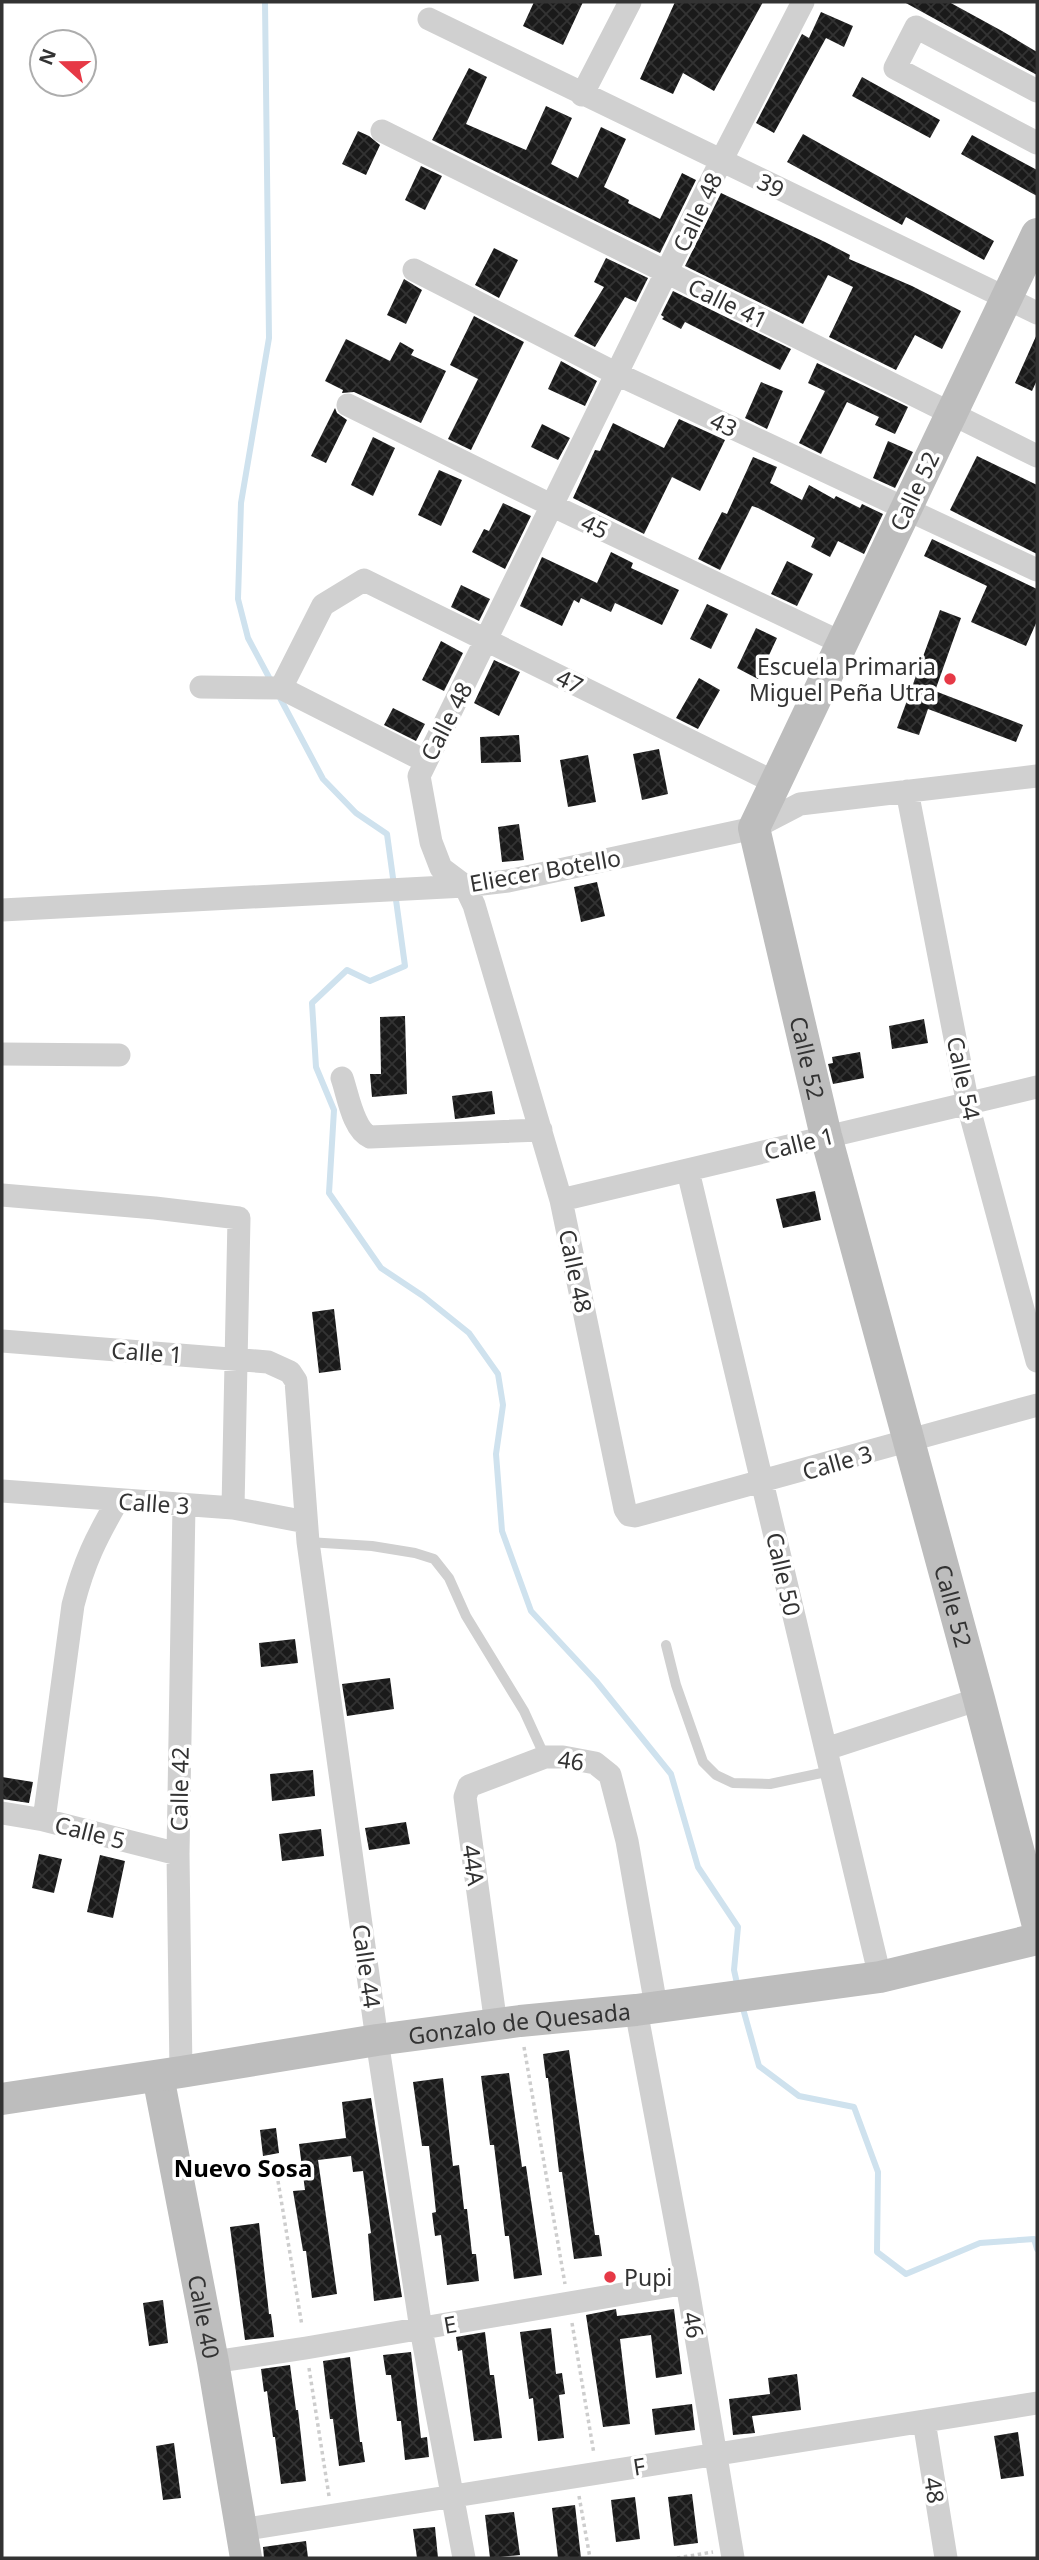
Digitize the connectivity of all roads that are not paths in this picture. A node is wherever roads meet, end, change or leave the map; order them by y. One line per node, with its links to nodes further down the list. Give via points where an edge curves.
1 (630, 2): 5 (street)
2 (803, 2): 8 (street, Calle 48)
3 (429, 19): 5 (street, 39)
4 (1037, 91): 7 (street, via 916,27 895,68)
5 (582, 95): 8 (street, 39)
6 (382, 131): 11 (street, Calle 41)
7 (1037, 143)
8 (721, 161): 11 (street, Calle 48); 12 (street, 39)
9 (1037, 234): 12 (street, Calle 52)
10 (414, 270): 14 (street, 43)
11 (667, 273): 14 (street, Calle 48); 16 (street, Calle 41)
12 (1007, 298): 13 (street, 39); 16 (street, Calle 52)
13 (1037, 313)
14 (617, 374): 18 (street, Calle 48); 19 (street, 43)
15 (348, 405): 18 (street, 45)
16 (951, 414): 17 (street, Calle 41); 19 (street, Calle 52)
17 (1037, 456)
18 (553, 506): 21 (street, Calle 48); 22 (street, 45)
19 (906, 509): 20 (street, 43); 22 (street, Calle 52)
20 (1037, 570)
21 (487, 640): 24 (street, 47, via 364,580 323,605); 25 (street, Calle 48); 27 (street, 47)
22 (842, 643): 27 (street, Calle 52)
23 (201, 687): 24 (street)
24 (281, 688): 25 (street)
25 (425, 761): 30 (street, Calle 48, via 419,776 431,842 441,868)
26 (1037, 776): 28 (street, Eliecer Botello)
27 (776, 783): 29 (street, Calle 52)
28 (907, 791): 29 (street, Eliecer Botello, via 800,804); 36 (street, Calle 54)
29 (754, 828): 30 (street, Eliecer Botello, via 508,881); 38 (street, Calle 52)
30 (465, 886): 31 (street, Eliecer Botello); 37 (street, Calle 48)
31 (2, 910)
32 (2, 1054): 33 (street)
33 (119, 1055)
34 (342, 1078): 37 (street, via 357,1123 370,1137)
35 (1037, 1087): 36 (street, Calle 1)
36 (968, 1105): 38 (street, Calle 1); 44 (street, Calle 54)
37 (541, 1130): 41 (street, Calle 48)
38 (826, 1136): 39 (street, Calle 1); 47 (street, Calle 52)
39 (688, 1171): 41 (street, Calle 1); 48 (street, Calle 50)
40 (2, 1195): 43 (street, via 239,1218)
41 (562, 1200): 53 (street, Calle 48, via 625,1509)
42 (2, 1341): 43 (street, Calle 1)
43 (236, 1359): 45 (street, Calle 1, via 268,1362); 52 (street)
44 (1037, 1361)
45 (290, 1372): 54 (street, Calle 44, via 296,1381)
46 (1037, 1405): 47 (street, Calle 3)
47 (908, 1441): 48 (street, Calle 3); 56 (street, Calle 52)
48 (762, 1482): 53 (street, Calle 3); 58 (street, Calle 50)
49 (2, 1491): 50 (street, Calle 3)
50 (118, 1500): 51 (street, Calle 3); 60 (street, via 93,1542 73,1605)
51 (184, 1505): 52 (street, Calle 3); 61 (street, Calle 42)
52 (233, 1508): 54 (street, Calle 3)
53 (635, 1516)
54 (307, 1532): 57 (lane, via 434,1559 524,1711); 67 (street, Calle 44)
55 (666, 1645): 58 (lane, via 704,1762 716,1775 733,1783 770,1784)
56 (979, 1699): 58 (street); 62 (street, Calle 52)
57 (545, 1757): 65 (street, 46, via 595,1763 610,1775 627,1841); 66 (street, 44A, via 469,1786 465,1797)
58 (828, 1760): 64 (street, Calle 50)
59 (2, 1813): 60 (street, Calle 5)
60 (44, 1820): 61 (street, Calle 5)
61 (178, 1854): 68 (street, Calle 42)
62 (1037, 1922)
63 (1037, 1940): 64 (street, Gonzalo de Quesada)
64 (880, 1977): 65 (street, Gonzalo de Quesada)
65 (646, 2008): 66 (street, Gonzalo de Quesada); 70 (street, 46)
66 (508, 2023): 67 (street, Gonzalo de Quesada)
67 (377, 2040): 68 (street, Gonzalo de Quesada); 71 (street, Calle 44)
68 (169, 2074): 69 (street, Gonzalo de Quesada); 72 (street, Calle 40)
69 (2, 2099)
70 (687, 2283): 71 (street, E); 75 (street, 46)
71 (421, 2329): 72 (street, E); 76 (street, Calle 44)
72 (213, 2362): 77 (street, Calle 40)
73 (1037, 2403): 74 (street, F)
74 (924, 2421): 75 (street, F); 80 (street, 48)
75 (717, 2454): 76 (street, F); 78 (street, 46)
76 (452, 2496): 77 (street, F); 79 (street, Calle 44)
77 (244, 2544)
78 (732, 2553)
79 (464, 2558)
80 (946, 2558)

